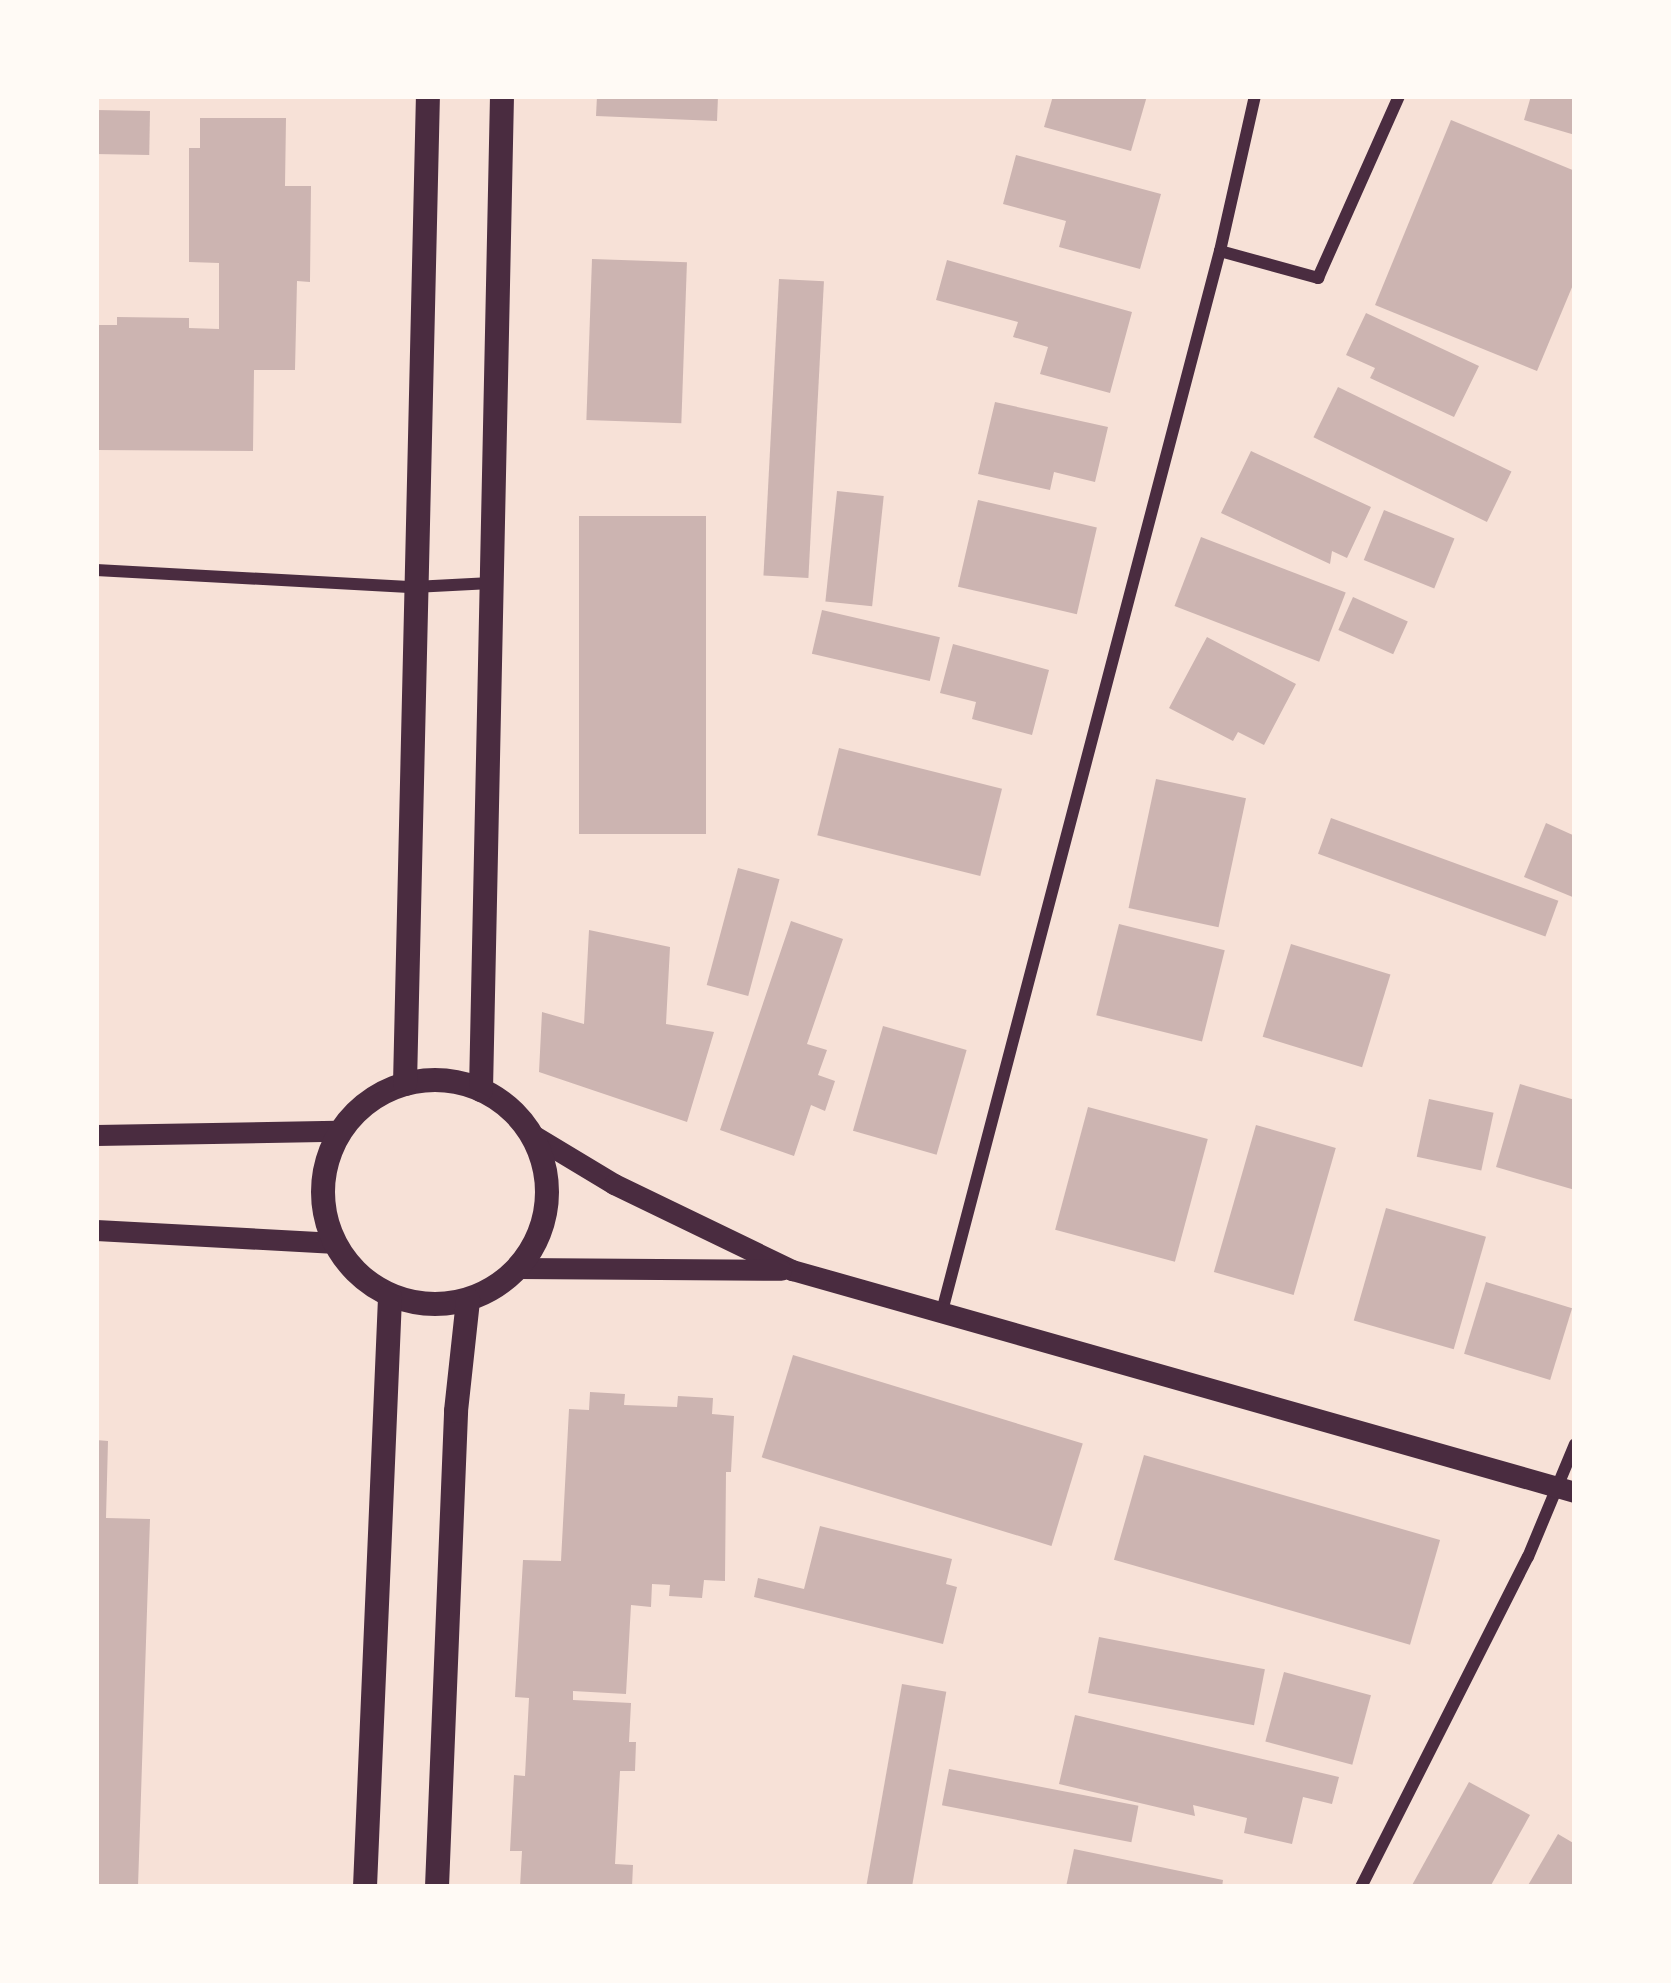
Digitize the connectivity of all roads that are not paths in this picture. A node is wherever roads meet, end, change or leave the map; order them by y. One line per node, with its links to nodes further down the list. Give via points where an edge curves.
1 (428, 96): 8 (main road)
2 (502, 96): 7 (main road)
3 (1255, 96): 5 (street)
4 (1399, 96): 5 (street, via 1318,278)
5 (1220, 251): 20 (street)
6 (96, 570): 8 (street)
7 (491, 583): 8 (street); 10 (main road)
8 (414, 587): 9 (main road)
9 (405, 1084): 10 (main road); 11 (main road, via 379,1094)
10 (481, 1090): 12 (main road, via 500,1098)
11 (338, 1130): 13 (street); 15 (main road, via 322,1183)
12 (531, 1134): 16 (main road, via 545,1167 546,1203); 17 (street)
13 (96, 1135)
14 (96, 1230): 15 (street)
15 (336, 1243): 18 (main road, via 365,1281)
16 (518, 1268): 17 (street); 19 (main road)
17 (792, 1270): 20 (street)
18 (390, 1297): 19 (main road, via 432,1305); 23 (main road)
19 (468, 1300): 24 (main road, via 456,1411)
20 (941, 1315): 22 (street)
21 (1575, 1444): 22 (street)
22 (1566, 1490): 25 (street)
23 (365, 1887)
24 (437, 1887)
25 (1361, 1887)

